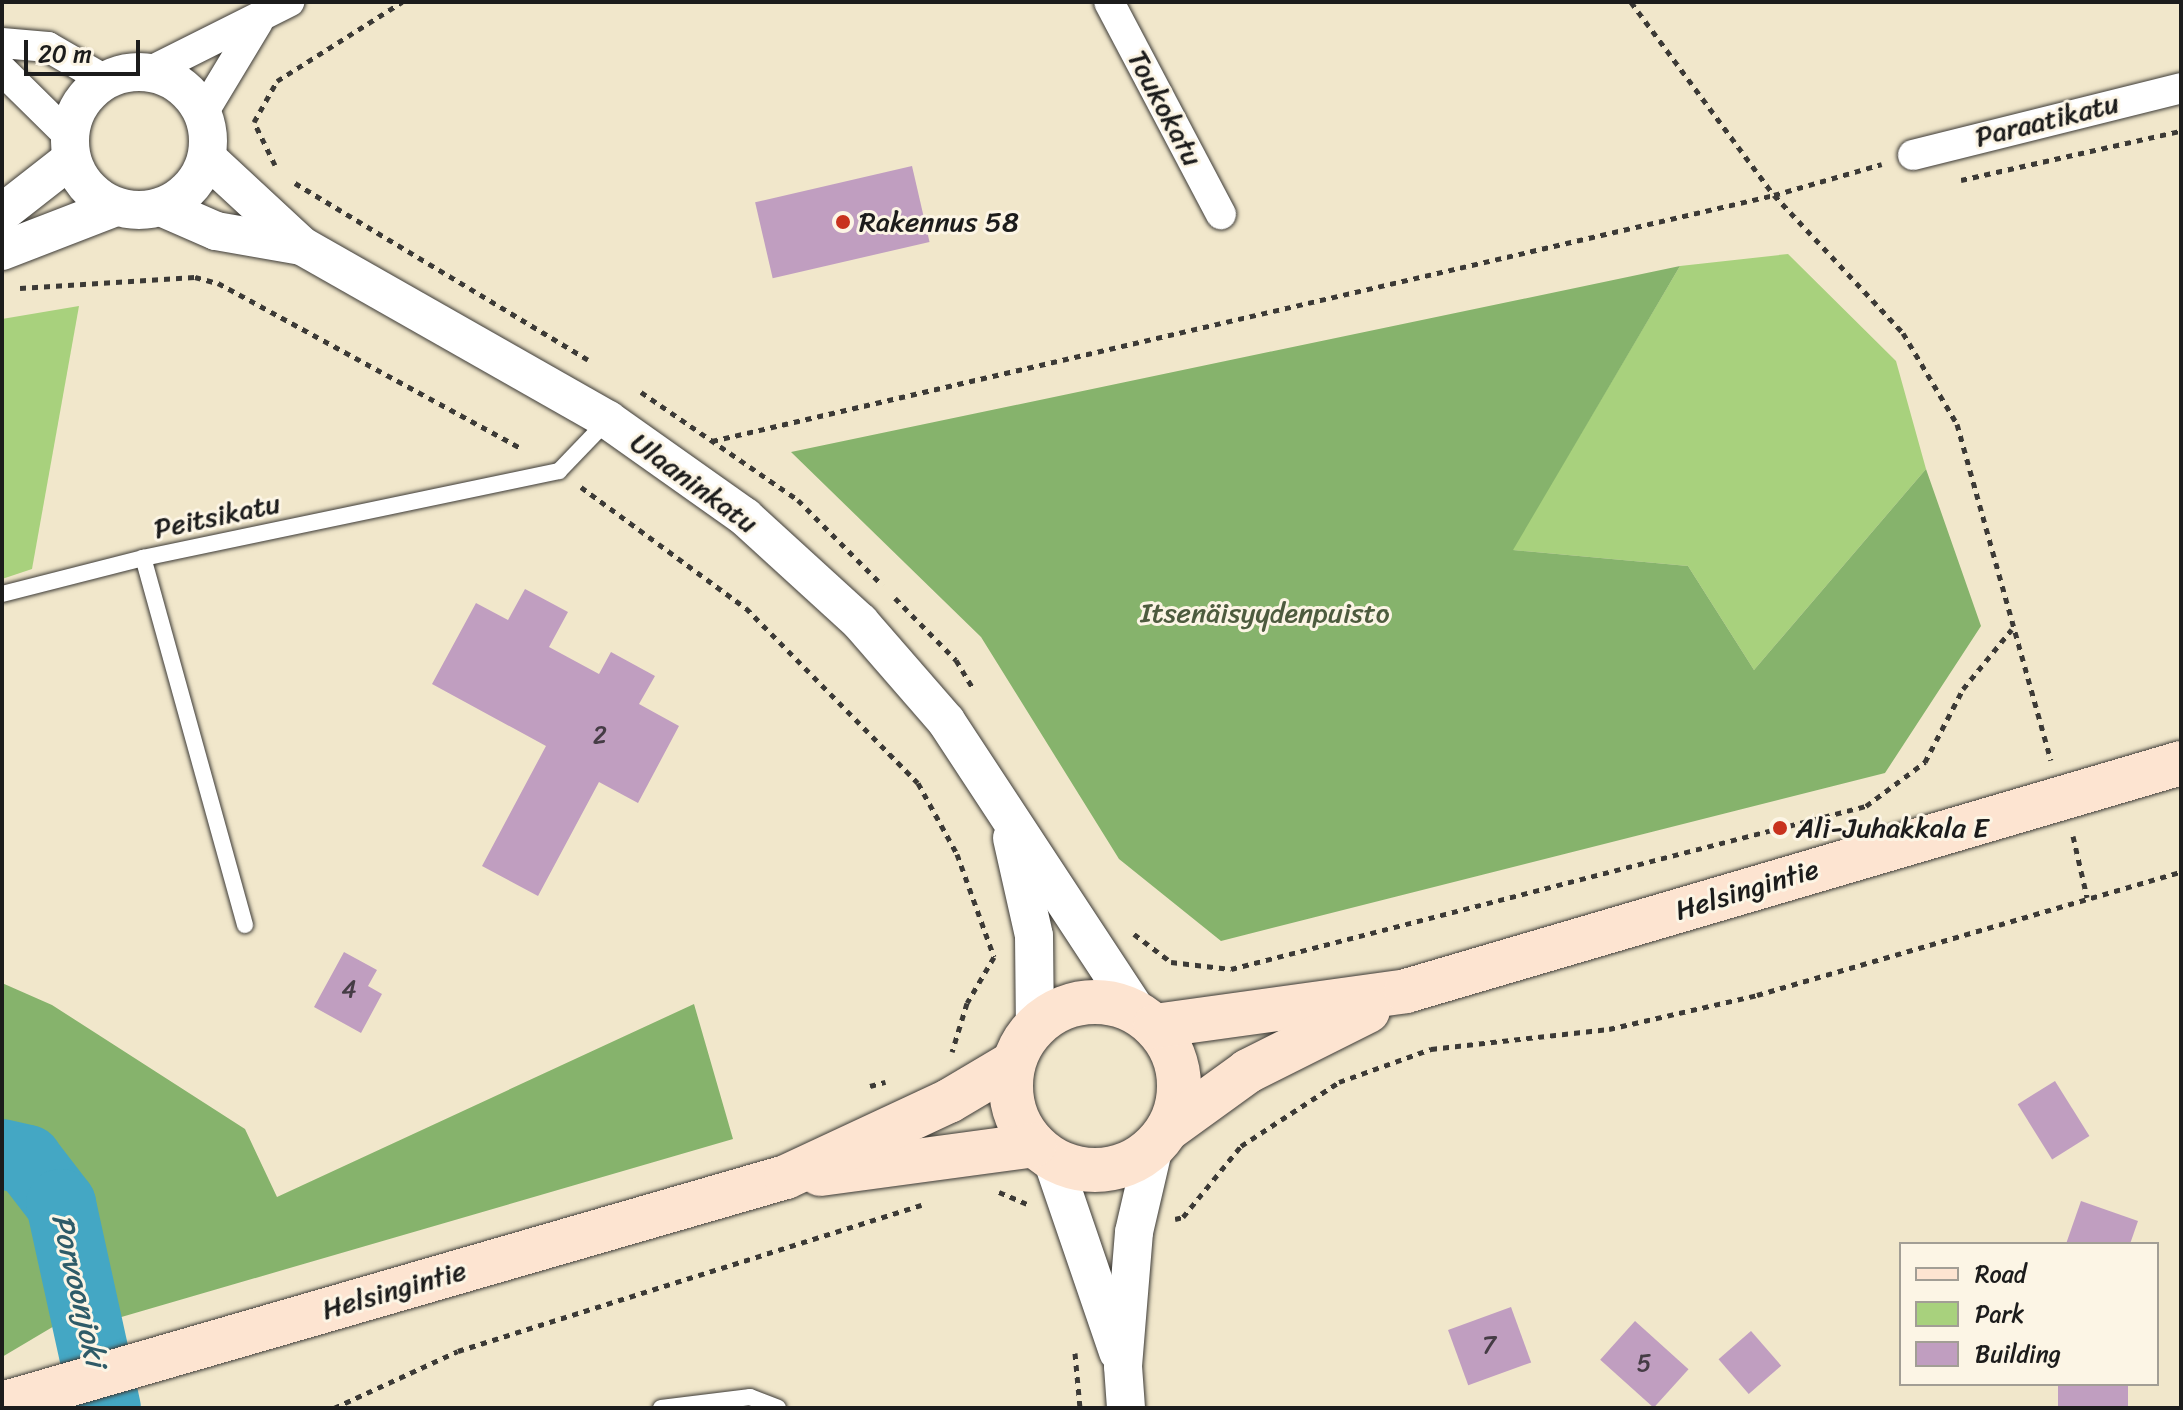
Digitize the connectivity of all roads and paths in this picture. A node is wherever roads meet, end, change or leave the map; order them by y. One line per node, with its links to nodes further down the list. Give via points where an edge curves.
1 (289, 2): 5 (street)
2 (402, 2): 10 (path)
3 (1109, 2): 20 (street, Toukokatu)
4 (1631, 2): 16 (path)
5 (258, 22): 8 (street, via 191,48); 12 (street)
6 (2, 43): 9 (street, via 48,47)
7 (2, 70): 13 (street)
8 (149, 72): 9 (street); 12 (street, via 190,94)
9 (105, 80): 13 (street, via 81,104)
10 (277, 81)
11 (2181, 88): 14 (street, Paraatikatu)
12 (203, 113): 15 (street)
13 (70, 148): 17 (street, via 88,188); 19 (street)
14 (1913, 155): 16 (path)
15 (207, 158): 18 (street, via 182,197); 21 (street)
16 (1774, 195): 25 (path); 29 (path, via 1903,333 1957,424)
17 (116, 207): 18 (street); 22 (street)
18 (161, 207): 21 (street, via 216,231)
19 (2, 213)
20 (1221, 214)
21 (302, 246): 24 (street, Ulaaninkatu)
22 (2, 251)
23 (12, 288): 26 (path, via 195,277 218,283 385,370)
24 (608, 420): 26 (lane); 32 (street, Ulaaninkatu, via 745,517 860,622 946,721)
25 (712, 441)
26 (559, 471): 27 (lane, Peitsikatu); 39 (path, via 746,608 890,750 938,815)
27 (143, 558): 28 (lane); 36 (lane, Peitsikatu)
28 (2, 594)
29 (2012, 629): 31 (path); 37 (path, via 1963,689 1925,762 1866,806 1231,969 1171,962 1113,919)
30 (2181, 763): 40 (main road, Helsingintie)
31 (2053, 768)
32 (1006, 812): 37 (street, Ulaaninkatu); 38 (street, Ulaaninkatu)
33 (2072, 832): 35 (path)
34 (2181, 872): 35 (path)
35 (2087, 897): 50 (path, via 1742,999 1609,1029 1431,1049 1339,1082 1241,1146 1183,1217)
36 (245, 925)
37 (1077, 925): 41 (street, Ulaaninkatu)
38 (1034, 936): 39 (path); 42 (street, Ulaaninkatu)
39 (994, 957): 44 (path, via 967,1003 948,1066)
40 (1406, 991): 41 (main road, Helsingintie); 45 (main road, Helsingintie, via 1248,1071)
41 (1147, 1020): 42 (main road, via 1096,1001 1053,1012); 45 (main road, via 1169,1044 1179,1087)
42 (1035, 1025): 43 (main road)
43 (1013, 1063): 44 (main road, Helsingintie); 46 (main road, via 1013,1107)
44 (949, 1101): 48 (main road, Helsingintie)
45 (1161, 1138): 46 (main road, via 1126,1164 1094,1171); 50 (street)
46 (1043, 1152): 47 (main road, Helsingintie); 51 (street)
47 (969, 1158): 48 (main road, Helsingintie); 51 (path, via 984,1186 1028,1205 1063,1245)
48 (786, 1177): 53 (main road, Helsingintie)
49 (939, 1200): 54 (path, via 458,1351)
50 (1134, 1232): 52 (street)
51 (1079, 1243): 52 (street)
52 (1123, 1366): 57 (street)
53 (11, 1401)
54 (334, 1408)
55 (661, 1408): 56 (lane, via 750,1397)
56 (778, 1408)
57 (1126, 1408)

